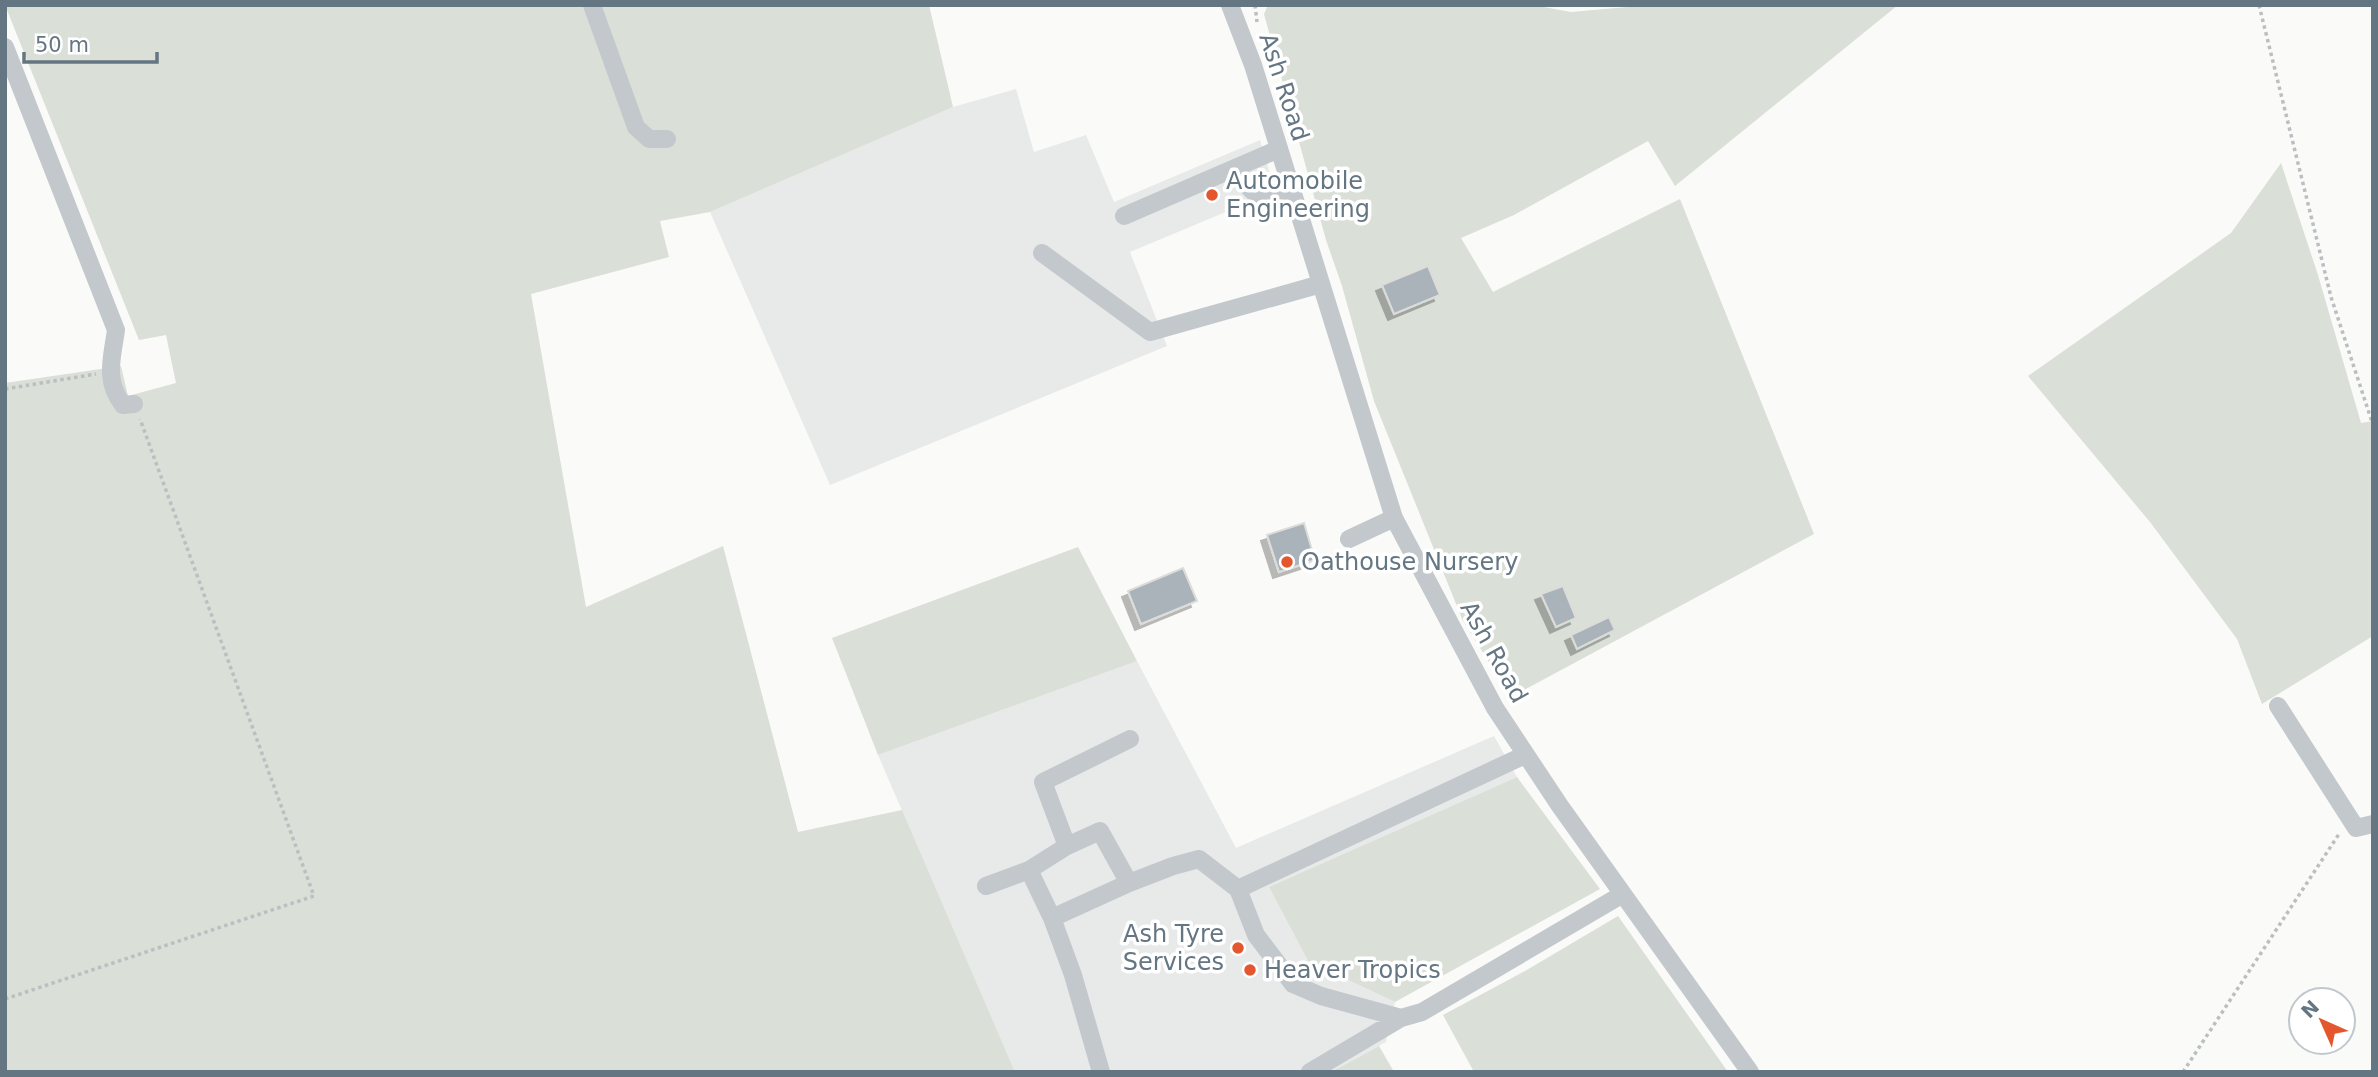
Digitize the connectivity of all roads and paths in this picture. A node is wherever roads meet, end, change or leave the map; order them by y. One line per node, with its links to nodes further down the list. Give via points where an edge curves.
1 (592, 5): 7 (street, via 636,127 649,139)
2 (1230, 5): 8 (street, Ash Road)
3 (1255, 5): 5 (path)
4 (2259, 5): 17 (path, via 2331,297)
5 (1257, 26)
6 (5, 47): 14 (street, via 116,330)
7 (667, 139)
8 (1279, 149): 9 (street); 10 (street, Ash Road)
9 (1234, 169): 10 (street, via 1260,198); 11 (street)
10 (1294, 202): 13 (street, Ash Road)
11 (1124, 216)
12 (1042, 253): 13 (street, via 1150,332)
13 (1321, 284): 18 (street, Ash Road)
14 (110, 372): 15 (path); 16 (street, via 114,392 123,405)
15 (5, 389)
16 (134, 404): 31 (path, via 314,896)
17 (2373, 425)
18 (1394, 519): 19 (street); 22 (street, Ash Road)
19 (1349, 539)
20 (2278, 705): 23 (street)
21 (1130, 738): 24 (street, via 1043,782)
22 (1525, 755): 28 (street); 29 (street, Ash Road)
23 (2365, 826): 36 (path, via 2342,831)
24 (1067, 846): 25 (street); 26 (street, via 1100,831)
25 (1029, 870): 27 (street); 30 (street)
26 (1129, 883): 28 (street, via 1199,859); 30 (street)
27 (986, 886)
28 (1238, 890): 32 (street, via 1256,935 1293,984)
29 (1623, 894): 32 (street, via 1422,1012); 35 (street, Ash Road)
30 (1052, 918): 33 (street)
31 (5, 999)
32 (1401, 1018): 34 (street)
33 (1101, 1072)
34 (1310, 1072)
35 (1749, 1072)
36 (2183, 1072)

